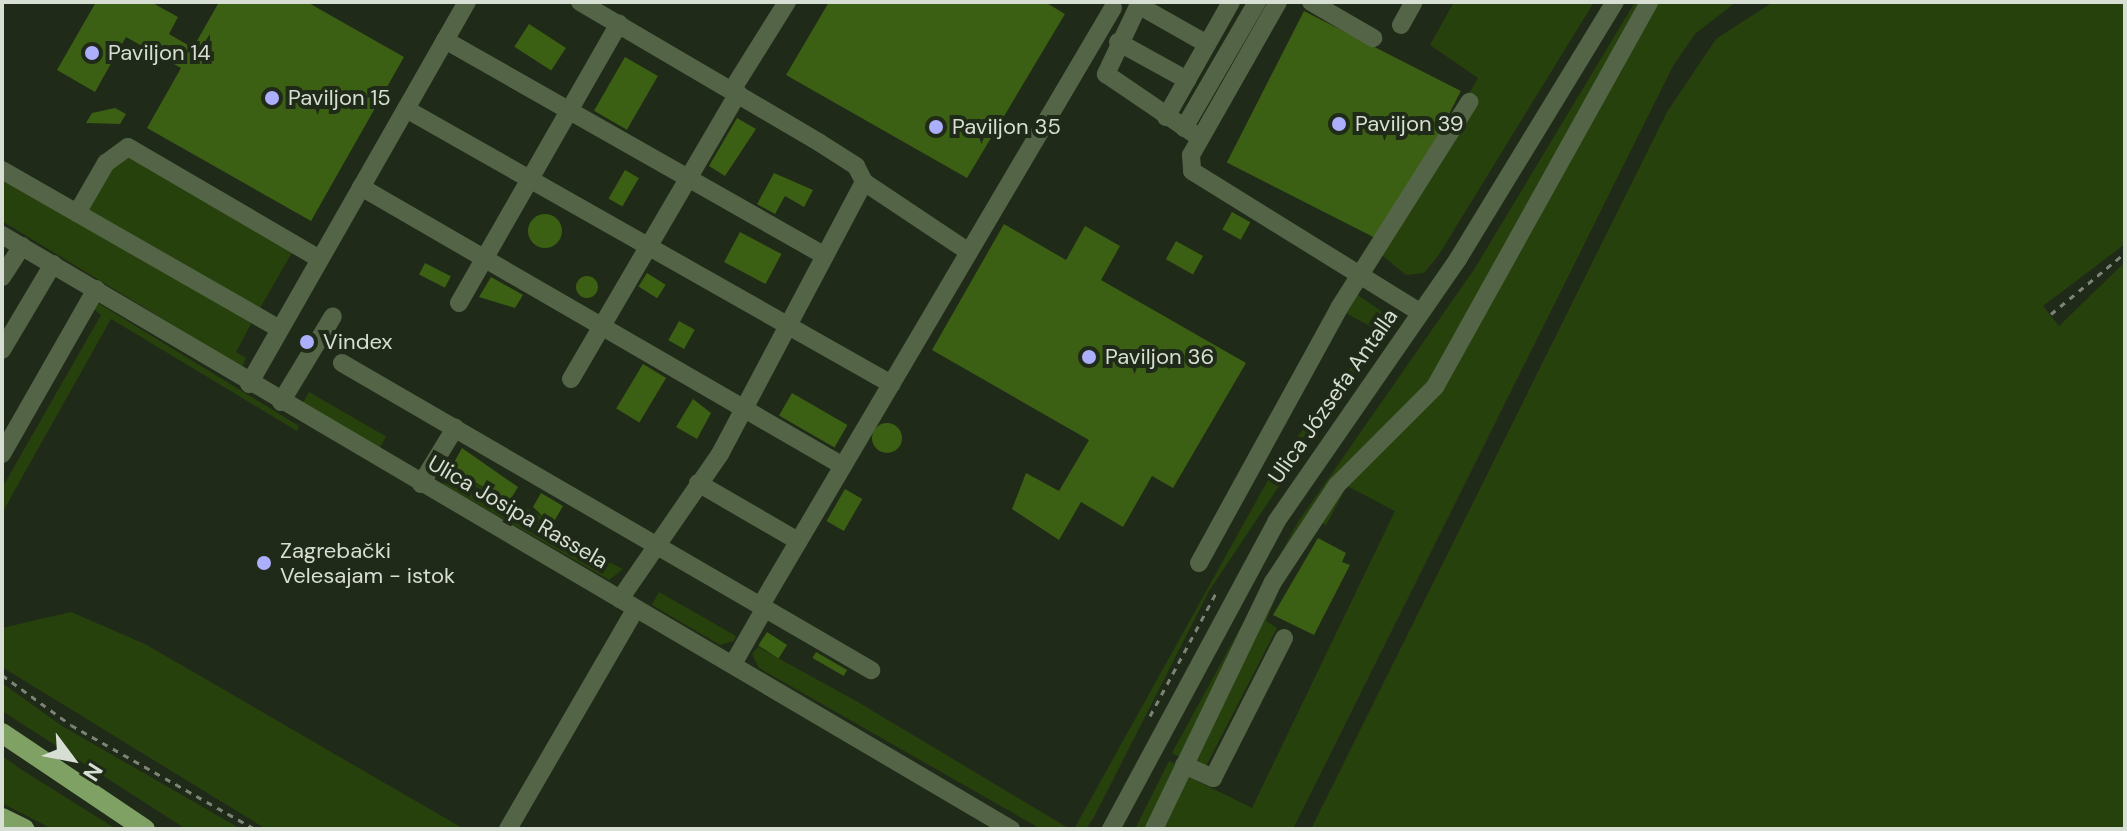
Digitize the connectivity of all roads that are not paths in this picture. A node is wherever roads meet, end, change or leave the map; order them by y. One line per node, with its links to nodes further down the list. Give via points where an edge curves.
1 (467, 2): 17 (street)
2 (580, 2): 14 (street)
3 (787, 2): 22 (street)
4 (1257, 2): 13 (street)
5 (1278, 2): 20 (street)
6 (1311, 2): 16 (street)
7 (1414, 2): 15 (street)
8 (1615, 2): 46 (street, Ulica Józsefa Antalla)
9 (1649, 2): 72 (street, via 1435,387 1337,485 1273,582)
10 (1111, 4): 37 (street)
11 (1139, 4): 18 (street); 19 (street)
12 (1226, 4): 13 (street); 19 (street)
13 (1247, 20): 20 (street)
14 (619, 24): 22 (street); 25 (street)
15 (1401, 25)
16 (1373, 38)
17 (445, 40): 24 (street); 25 (street)
18 (1118, 42): 21 (street); 26 (street, via 1106,74)
19 (1203, 52): 20 (street); 21 (street)
20 (1225, 76): 27 (street)
21 (1187, 80): 26 (street)
22 (735, 92): 30 (street); 31 (street, via 856,166)
23 (1469, 102): 43 (street)
24 (406, 109): 29 (street); 32 (street)
25 (569, 111): 29 (street); 30 (street)
26 (1166, 117): 27 (street)
27 (1192, 133): 43 (street, via 1192,171)
28 (2, 170): 33 (street)
29 (530, 179): 36 (street); 38 (street)
30 (687, 179): 36 (street); 39 (street)
31 (864, 182): 37 (street); 39 (street)
32 (361, 187): 38 (street); 40 (street)
33 (77, 213): 40 (street, via 106,163 128,147); 50 (street)
34 (2, 235): 35 (street, Ulica Josipa Rassela)
35 (22, 246): 41 (street, Ulica Josipa Rassela); 42 (street)
36 (649, 246): 48 (street); 49 (street)
37 (969, 252): 55 (street)
38 (485, 256): 45 (street); 48 (street)
39 (825, 256): 49 (street)
40 (320, 259): 50 (street)
41 (53, 264): 44 (street, Ulica Josipa Rassela); 51 (street)
42 (2, 277)
43 (1360, 277): 46 (street); 65 (street)
44 (96, 289): 54 (street, Ulica Josipa Rassela); 59 (street)
45 (459, 303)
46 (1421, 313): 78 (street, Ulica Józsefa Antalla, via 1276,522)
47 (333, 316): 56 (street)
48 (605, 325): 53 (street); 57 (street)
49 (788, 326): 55 (street); 57 (street)
50 (280, 329): 54 (street)
51 (2, 350)
52 (342, 363): 58 (street)
53 (571, 379)
54 (249, 384): 56 (street, Ulica Josipa Rassela)
55 (891, 384): 60 (street)
56 (281, 402): 62 (street, Ulica Josipa Rassela)
57 (743, 410): 60 (street); 61 (street)
58 (455, 428): 62 (street); 63 (street)
59 (2, 454)
60 (843, 466): 64 (street)
61 (698, 483): 63 (street); 64 (street)
62 (421, 484): 66 (street, Ulica Josipa Rassela)
63 (654, 541): 66 (street); 67 (street)
64 (798, 541): 67 (street)
65 (1199, 563)
66 (628, 604): 69 (street, Ulica Josipa Rassela); 76 (street)
67 (763, 606): 69 (street); 70 (street)
68 (1284, 638): 72 (street, via 1213,778)
69 (733, 664): 77 (street, Ulica Josipa Rassela)
70 (871, 670)
71 (2, 733): 75 (main road)
72 (1184, 765): 79 (street)
73 (2, 818): 74 (main road)
74 (25, 829)
75 (145, 829)
76 (508, 829)
77 (1011, 829)
78 (1111, 829)
79 (1154, 829)

